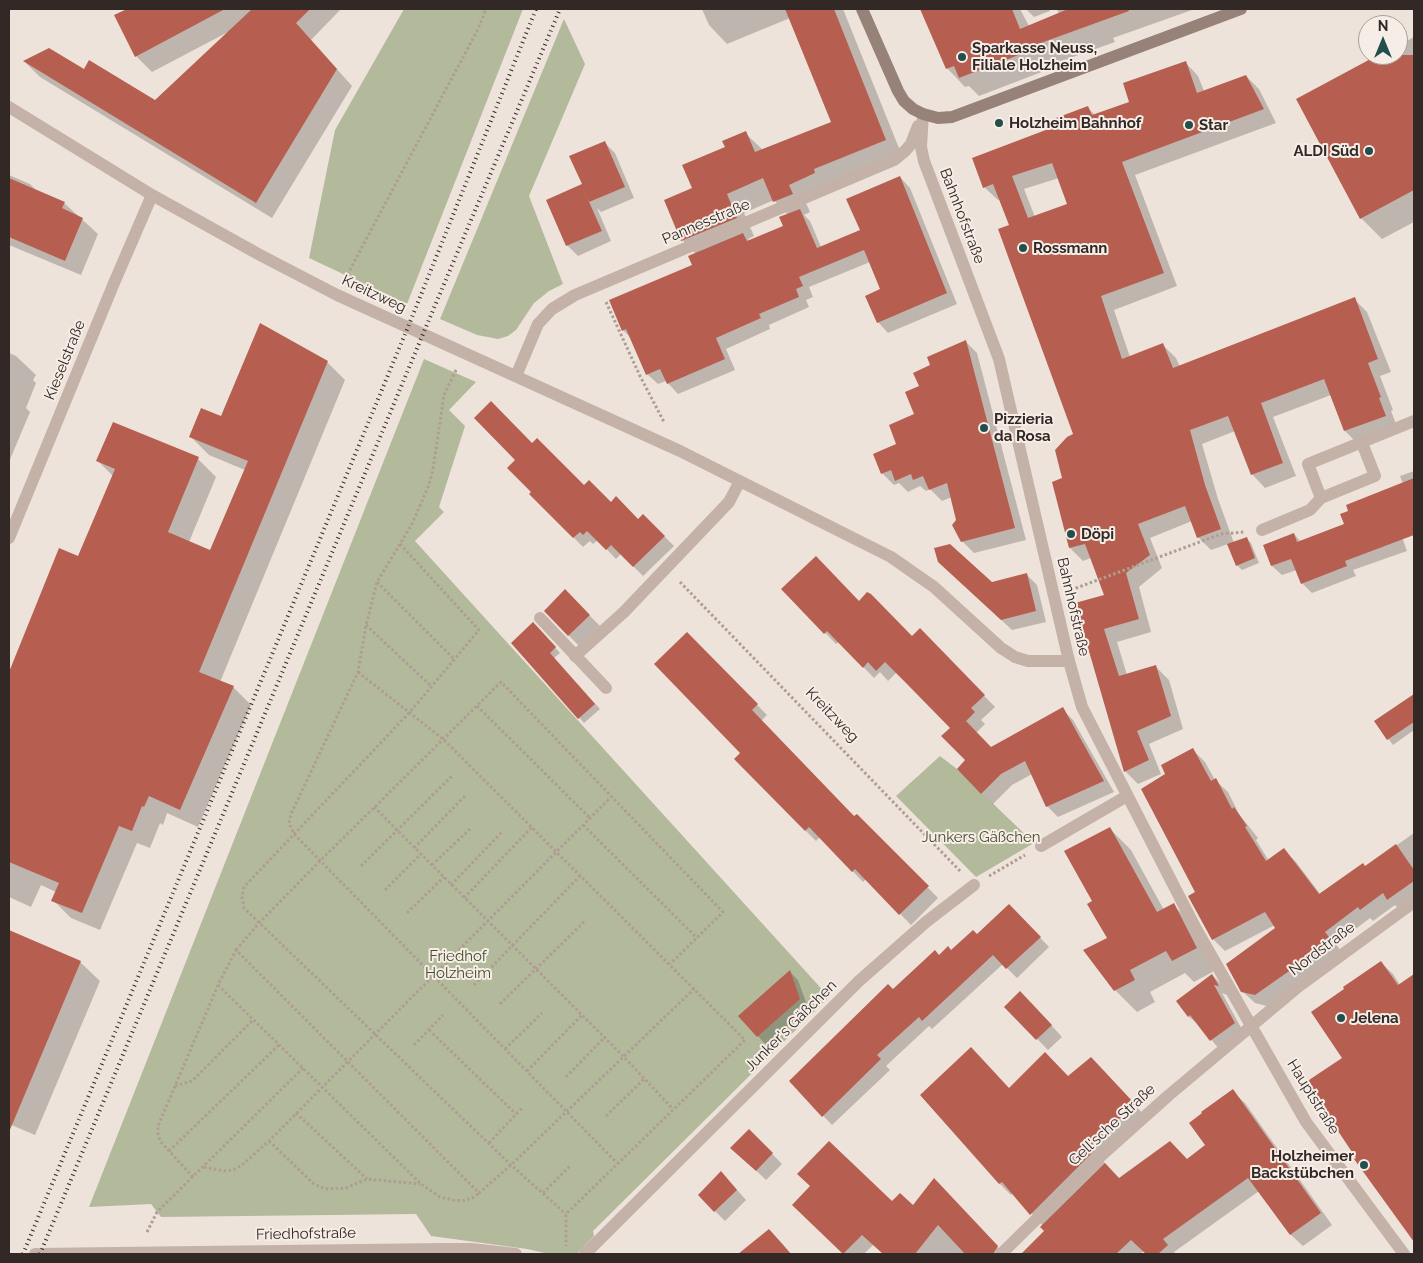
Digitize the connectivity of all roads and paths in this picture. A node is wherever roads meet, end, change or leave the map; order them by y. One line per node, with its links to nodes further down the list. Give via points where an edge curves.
1 (486, 9): 8 (path)
2 (862, 9): 5 (main road, via 898,91 908,105)
3 (1241, 9): 5 (main road, via 952,117)
4 (9, 107): 6 (street, Kreitzweg)
5 (923, 114): 7 (street, Pannesstraße, via 911,144 894,160); 21 (street, Bahnhofstraße, via 921,141 924,161 999,359)
6 (152, 195): 8 (street, Kreitzweg); 17 (street, Kieselstraße)
7 (598, 285): 10 (street, Pannesstraße, via 552,309 538,324); 13 (path, via 640,376)
8 (337, 295): 9 (street, Kreitzweg)
9 (464, 352): 10 (street, Kreitzweg); 18 (path, via 444,395 429,485)
10 (516, 376): 13 (street, Kreitzweg)
11 (1414, 422): 12 (street)
12 (1362, 443): 15 (street, via 1375,476); 15 (street, via 1308,464)
13 (680, 451): 14 (street, Kreitzweg)
14 (740, 481): 19 (street, via 730,502); 26 (street, Kreitzweg, via 891,557 934,587 1015,657 1028,661)
15 (1321, 498): 16 (street, via 1310,510)
16 (1262, 530): 21 (path, via 1222,534)
17 (9, 538)
18 (400, 544): 20 (path); 25 (path, via 479,630)
19 (666, 568): 24 (street); 55 (path, Kreitzweg)
20 (377, 582): 23 (path); 25 (path)
21 (1053, 594): 26 (street, Bahnhofstraße)
22 (540, 618): 24 (street)
23 (366, 625): 27 (path); 28 (path)
24 (575, 656): 29 (street)
25 (454, 660): 28 (path)
26 (1068, 661): 35 (street, Bahnhofstraße, via 1082,707)
27 (358, 672): 31 (path); 44 (path, via 290,814 289,823)
28 (432, 686): 31 (path)
29 (606, 688)
30 (477, 706): 32 (path); 36 (path, via 501,682); 38 (path)
31 (410, 712): 32 (path); 44 (path)
32 (443, 739): 37 (path); 40 (path)
33 (452, 776): 42 (path)
34 (466, 795): 46 (path)
35 (1127, 796): 45 (street); 77 (street, Bahnhofstraße)
36 (611, 797): 38 (path); 63 (path, via 723,912)
37 (374, 808): 42 (path); 49 (path)
38 (590, 818): 39 (path)
39 (583, 825): 47 (path); 63 (path)
40 (532, 827): 47 (path); 57 (path)
41 (470, 829): 51 (path)
42 (397, 830): 46 (path); 50 (path)
43 (502, 832): 54 (path)
44 (294, 834): 49 (path); 62 (path, via 244,887 244,908)
45 (1040, 846): 55 (path)
46 (414, 848): 48 (path)
47 (557, 852): 52 (path); 61 (path)
48 (421, 854): 51 (path); 56 (path)
49 (320, 861): 62 (path); 68 (path)
50 (361, 866)
51 (432, 866): 53 (path)
52 (581, 875): 64 (path); 66 (path)
53 (444, 877): 54 (path); 59 (path)
54 (451, 884): 57 (path)
55 (974, 885): 117 (street, Junker's Gäßchen, via 859,981)
56 (385, 890)
57 (464, 898): 61 (path)
58 (1414, 902): 77 (street, Nordstraße)
59 (407, 913)
60 (586, 920): 67 (path)
61 (488, 921): 64 (path); 68 (path)
62 (259, 923): 65 (path); 79 (path)
63 (697, 938): 66 (path)
64 (513, 946): 67 (path); 70 (path)
65 (236, 950): 69 (path); 85 (path)
66 (670, 964): 71 (path)
67 (536, 968): 72 (path); 75 (path)
68 (433, 975): 79 (path); 83 (path)
69 (218, 985): 76 (path); 90 (path)
70 (474, 985)
71 (695, 988): 84 (path); 93 (path, via 745,1040)
72 (500, 1004)
73 (542, 1013): 83 (path)
74 (443, 1015): 78 (path)
75 (582, 1015): 80 (path); 87 (path)
76 (253, 1020): 81 (path); 90 (path, via 192,1082)
77 (1252, 1026): 118 (street, Gell'sche Straße, via 1135,1124); 119 (street, Hauptstraße, via 1306,1122)
78 (429, 1030): 82 (path); 96 (path)
79 (375, 1034): 85 (path); 99 (path)
80 (605, 1037): 84 (path); 88 (path)
81 (279, 1045): 86 (path); 100 (path)
82 (414, 1045)
83 (505, 1048): 87 (path)
84 (624, 1057): 89 (path); 94 (path)
85 (347, 1062): 91 (path); 108 (path)
86 (303, 1068): 91 (path); 104 (path)
87 (527, 1071): 94 (path)
88 (566, 1077)
89 (645, 1078): 93 (path); 97 (path)
90 (175, 1086): 100 (path, via 158,1126 160,1141)
91 (322, 1088): 95 (path); 107 (path)
92 (523, 1106): 96 (path)
93 (673, 1109): 101 (path)
94 (567, 1111): 101 (path); 102 (path)
95 (296, 1114): 98 (path); 106 (path)
96 (516, 1114): 99 (path)
97 (606, 1116)
98 (269, 1141): 104 (path, via 233,1170 224,1172); 106 (path, via 314,1184 324,1189 346,1188)
99 (489, 1143): 102 (path)
100 (169, 1151): 105 (path)
101 (617, 1163): 111 (path)
102 (511, 1164): 108 (path); 109 (path)
103 (570, 1166): 109 (path)
104 (204, 1167): 105 (path)
105 (193, 1177): 110 (path)
106 (367, 1179): 107 (path)
107 (421, 1184): 108 (path, via 440,1197 462,1201)
108 (479, 1193)
109 (542, 1193): 111 (path)
110 (158, 1212)
111 (566, 1214): 116 (path)
112 (36, 1254): 113 (street, Friedhofstraße)
113 (40, 1254): 114 (street, Friedhofstraße)
114 (97, 1254): 115 (street, Friedhofstraße, via 442,1248)
115 (516, 1254)
116 (566, 1254)
117 (585, 1254)
118 (1001, 1254)
119 (1404, 1254)

